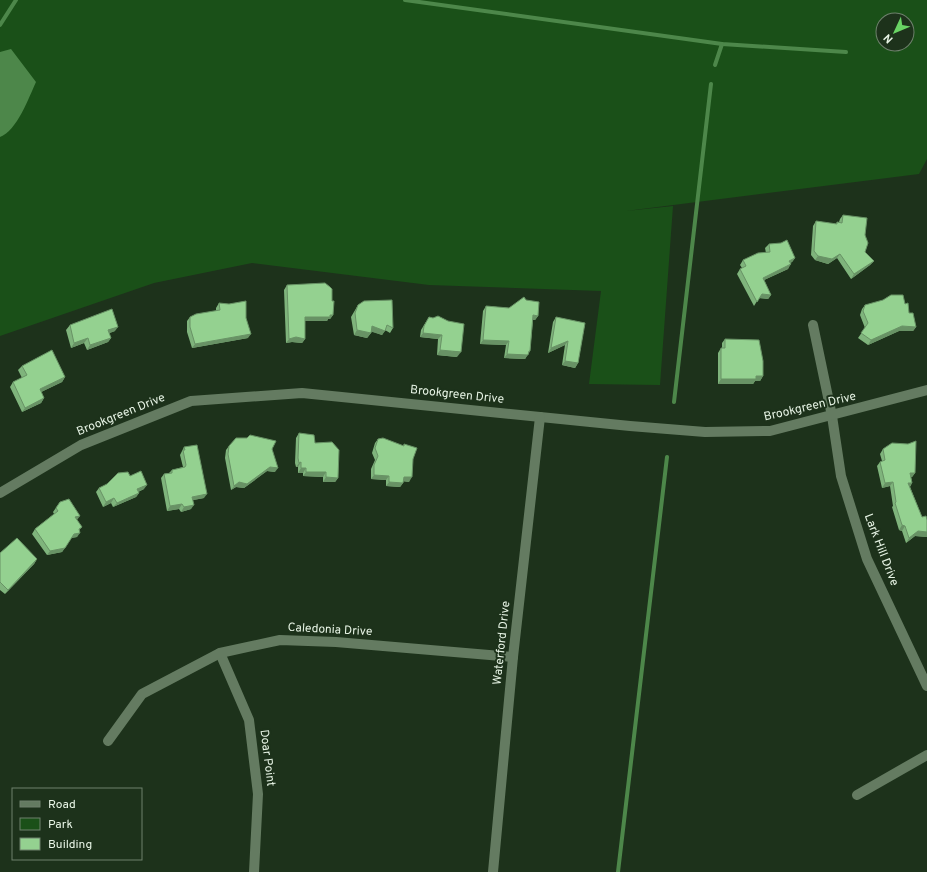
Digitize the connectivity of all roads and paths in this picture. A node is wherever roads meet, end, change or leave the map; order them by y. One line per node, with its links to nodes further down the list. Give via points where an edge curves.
1 (813, 325): 3 (street, Lark Hill Drive)
2 (927, 390): 3 (street, Brookgreen Drive)
3 (832, 416): 4 (street, Brookgreen Drive, via 770,431 704,432); 8 (street, Lark Hill Drive, via 841,476 867,559)
4 (540, 417): 5 (street, Brookgreen Drive, via 302,393 191,401 81,445); 7 (street, Waterford Drive)
5 (0, 492)
6 (220, 653): 7 (street, Caledonia Drive, via 280,640 336,642); 9 (street, Caledonia Drive, via 142,694); 12 (street, Doar Point, via 248,720 258,794)
7 (514, 657): 13 (street, Waterford Drive)
8 (927, 686)
9 (108, 741)
10 (927, 754): 11 (street)
11 (857, 795)
12 (254, 872)
13 (493, 872)

